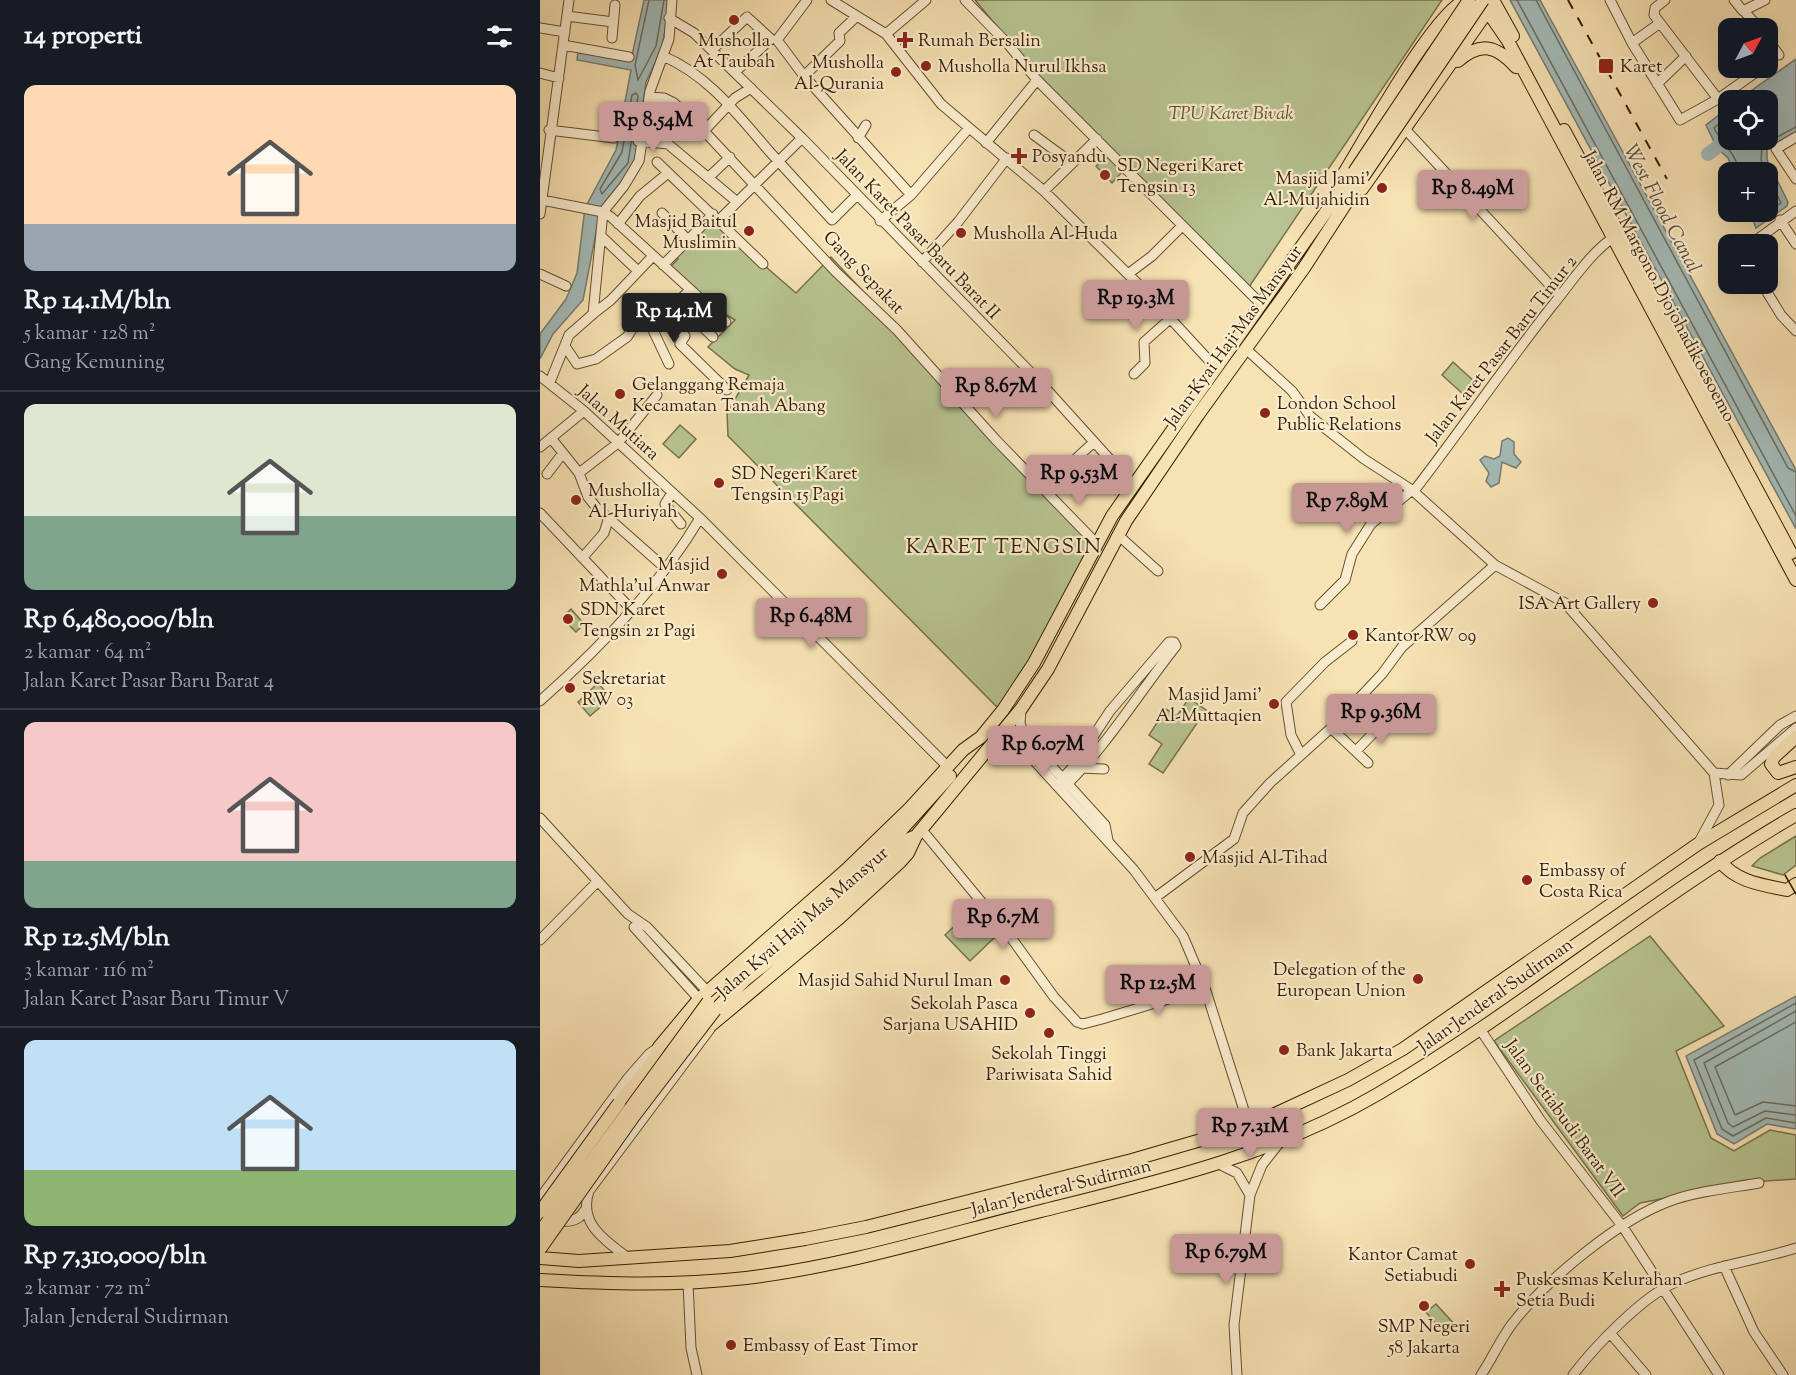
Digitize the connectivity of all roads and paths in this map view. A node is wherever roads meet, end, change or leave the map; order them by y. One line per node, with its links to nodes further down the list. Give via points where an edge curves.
1 (569, 0): 16 (street)
2 (672, 0): 19 (street)
3 (807, 0): 39 (street, via 777,40)
4 (831, 0): 17 (street)
5 (926, 0): 25 (street)
6 (965, 0): 42 (street)
7 (1450, 0): 18 (main road)
8 (1467, 0): 18 (main road, Jalan Kyai Haji Mas Mansyur); 69 (main road, Jalan Kyai Haji Mas Mansyur, bridge)
9 (1611, 0): 29 (street)
10 (1665, 0): 22 (street, via 1654,12)
11 (1734, 0): 15 (street, via 1739,10)
12 (1765, 0): 15 (street)
13 (1489, 2): 27 (main road, Jalan Kyai Haji Mas Mansyur); 28 (main road, Jalan RM Margono Djojohadikoesoemo); 69 (main road, Jalan Kyai Haji Mas Mansyur, bridge); 90 (main road, Jalan RM Margono Djojohadikoesoemo)
14 (615, 5): 21 (street)
15 (1744, 10): 20 (street)
16 (567, 16): 21 (street); 24 (street)
17 (857, 16): 25 (street); 39 (street, via 839,33 840,41)
18 (1446, 16): 35 (main road, Jalan Kyai Haji Mas Mansyur)
19 (669, 18): 31 (street, Jalan Karet Pasar Baru Barat II); 34 (street, via 669,39)
20 (1750, 18)
21 (613, 22): 26 (street)
22 (1660, 23): 29 (street); 32 (street)
23 (540, 28): 24 (street)
24 (565, 32): 30 (street)
25 (886, 34): 51 (street, via 941,104)
26 (612, 38)
27 (1469, 39): 28 (main road, via 1486,29); 35 (main road, via 1465,24 1454,21 1425,58); 38 (main road, Jalan Kyai Haji Mas Mansyur)
28 (1508, 41): 43 (main road, Jalan RM Margono Djojohadikoesoemo)
29 (1632, 43): 44 (street)
30 (563, 46): 33 (street); 40 (street)
31 (712, 50): 36 (street, Jalan Karet Pasar Baru Barat II); 36 (street, via 747,18 771,39)
32 (1686, 56): 44 (street); 48 (street)
33 (629, 57)
34 (663, 57): 47 (street); 49 (street, via 698,75)
35 (1412, 64): 88 (main road, Jalan Kyai Haji Mas Mansyur)
36 (735, 72): 45 (street, Jalan Karet Pasar Baru Barat II)
37 (540, 74): 40 (street)
38 (1445, 74): 43 (main road, via 1472,51 1488,47 1504,54); 52 (main road, Jalan Kyai Haji Mas Mansyur)
39 (804, 76): 59 (street)
40 (559, 78): 53 (street)
41 (1748, 78): 46 (street)
42 (1037, 80): 60 (street); 62 (street)
43 (1530, 84): 90 (main road, Jalan RM Margono Djojohadikoesoemo)
44 (1657, 84): 48 (street, via 1680,120)
45 (750, 88): 49 (street); 58 (street, Jalan Karet Pasar Baru Barat II)
46 (1731, 90)
47 (649, 97): 54 (street, Gang Sepakat, via 674,103); 61 (street)
48 (1718, 99)
49 (729, 104): 54 (street); 65 (street)
50 (866, 125): 59 (street)
51 (969, 128): 62 (street); 74 (street)
52 (1405, 129): 83 (main road, Jalan Kyai Haji Mas Mansyur); 104 (street)
53 (549, 130): 57 (street); 76 (street)
54 (704, 131): 63 (street, Gang Sepakat)
55 (1034, 135): 67 (street)
56 (1796, 136): 71 (street, via 1777,147 1776,153)
57 (614, 138)
58 (802, 138): 65 (street); 75 (street, Jalan Karet Pasar Baru Barat II)
59 (858, 138): 74 (street)
60 (1097, 139): 67 (street); 87 (street)
61 (639, 142): 70 (street, via 668,144); 79 (street, via 639,161)
62 (987, 143): 64 (street)
63 (730, 157): 70 (street); 72 (street, Gang Sepakat)
64 (1007, 158): 73 (street); 95 (street)
65 (778, 161): 72 (street); 75 (street, via 832,220)
66 (657, 162): 68 (street)
67 (1072, 163): 73 (street)
68 (668, 172): 82 (street); 86 (street, via 640,196)
69 (1359, 174): 83 (main road, Jalan Kyai Haji Mas Mansyur); 88 (main road, Jalan Kyai Haji Mas Mansyur)
70 (709, 177): 77 (street)
71 (1796, 179)
72 (754, 182): 77 (street); 130 (street, Gang Sepakat, via 925,359)
73 (1044, 191): 100 (street)
74 (911, 195): 85 (street)
75 (856, 196): 85 (street, Jalan Karet Pasar Baru Barat II)
76 (542, 201): 79 (street); 81 (street)
77 (736, 201): 82 (street)
78 (1796, 211): 84 (street)
79 (602, 212): 86 (street); 91 (street)
80 (662, 213): 92 (street)
81 (540, 214)
82 (716, 217): 92 (street); 96 (street)
83 (1338, 217): 114 (main road, Jalan Kyai Haji Mas Mansyur)
84 (1780, 220): 89 (street); 93 (street)
85 (880, 221): 95 (street, Jalan Karet Pasar Baru Barat II)
86 (618, 224): 94 (street)
87 (1182, 226): 100 (street); 105 (street)
88 (1310, 234): 105 (main road, Jalan Kyai Haji Mas Mansyur)
89 (1763, 234)
90 (1617, 235): 104 (street, Jalan Karet Pasar Baru Timur 2); 140 (main road, Jalan RM Margono Djojohadikoesoemo); 144 (main road, Jalan RM Margono Djojohadikoesoemo)
91 (601, 236): 98 (street); 107 (street)
92 (688, 240): 97 (street)
93 (1796, 244)
94 (653, 256): 97 (street); 98 (street)
95 (922, 262): 124 (street, Jalan Karet Pasar Baru Barat II)
96 (763, 264)
97 (663, 265): 102 (street)
98 (638, 271): 107 (street)
99 (540, 274): 101 (street)
100 (1128, 274): 109 (street)
101 (566, 286)
102 (690, 290): 106 (street); 110 (street)
103 (1768, 294): 111 (street)
104 (1560, 296): 131 (street, Jalan Karet Pasar Baru Timur 2)
105 (1262, 305): 116 (main road, Jalan Kyai Haji Mas Mansyur)
106 (681, 306): 108 (street, via 664,307 659,312 647,308); 112 (street); 119 (street, via 670,320 686,336 680,343)
107 (593, 314): 113 (street, via 575,327)
108 (641, 314): 113 (street, via 627,337 596,359 577,364); 115 (street)
109 (1171, 318): 116 (street); 117 (street, via 1144,342 1145,363)
110 (726, 322)
111 (1796, 331)
112 (713, 337)
113 (565, 345): 118 (street)
114 (1246, 349): 131 (street, via 1292,391 1310,416 1364,459); 137 (main road, Jalan Kyai Haji Mas Mansyur)
115 (669, 364)
116 (1216, 368): 129 (main road, Jalan Kyai Haji Mas Mansyur)
117 (1134, 374)
118 (544, 378): 121 (street, Jalan Mutiara)
119 (727, 390)
120 (657, 395): 123 (street)
121 (584, 411): 122 (street); 123 (street, Jalan Mutiara)
122 (551, 438): 125 (street); 126 (street)
123 (618, 442): 127 (street); 132 (street, Jalan Mutiara)
124 (1094, 442): 129 (street, Jalan Karet Pasar Baru Barat II); 130 (street)
125 (540, 446)
126 (563, 453): 127 (street); 128 (street)
127 (579, 473): 134 (street, via 588,497)
128 (547, 474)
129 (1133, 485): 138 (main road, Jalan Kyai Haji Mas Mansyur)
130 (1043, 489): 138 (street, Gang Sepakat)
131 (1413, 490): 141 (street); 145 (street, Jalan Karet Pasar Baru Timur 2, via 1371,524 1352,554 1345,580)
132 (672, 493): 135 (street, Jalan Mutiara); 136 (street, via 665,504)
133 (540, 513): 139 (street)
134 (609, 517): 139 (street, via 604,533); 142 (street)
135 (700, 518): 142 (street); 163 (street, Jalan Mutiara)
136 (681, 524)
137 (1118, 535): 143 (street); 149 (main road, Jalan Kyai Haji Mas Mansyur, via 1054,658)
138 (1096, 543): 158 (main road, Jalan Kyai Haji Mas Mansyur, via 1034,663)
139 (584, 556): 146 (street)
140 (1796, 562)
141 (1495, 565): 154 (street, via 1402,647); 167 (street, via 1565,603)
142 (665, 568): 146 (street)
143 (1158, 571)
144 (1796, 580)
145 (1320, 605)
146 (632, 609): 148 (street)
147 (1352, 641): 161 (street, via 1286,702 1291,735)
148 (540, 701)
149 (1021, 709): 156 (main road, Jalan Kyai Haji Mas Mansyur); 169 (street, via 1025,737)
150 (1110, 711): 152 (street); 152 (street, via 1162,656); 157 (street)
151 (1796, 716): 168 (street, via 1780,725)
152 (1122, 719): 157 (street)
153 (1386, 720): 160 (street)
154 (1331, 728): 160 (street); 161 (street)
155 (1796, 728): 168 (street, via 1741,775)
156 (1002, 732): 169 (street); 173 (main road, Jalan Kyai Haji Mas Mansyur)
157 (1102, 733): 165 (street)
158 (981, 737): 163 (main road, Jalan Kyai Haji Mas Mansyur); 175 (main road)
159 (1796, 737): 164 (main road, via 1771,762 1776,772)
160 (1356, 751): 162 (street)
161 (1301, 755): 179 (street, via 1243,813 1234,838)
162 (1368, 763)
163 (948, 766): 183 (main road, Jalan Kyai Haji Mas Mansyur, via 846,870)
164 (1796, 767)
165 (1078, 768): 166 (street); 169 (street)
166 (1104, 768)
167 (1714, 773): 168 (street); 174 (street, via 1719,805)
168 (1727, 776)
169 (1062, 784): 179 (street)
170 (1796, 785): 174 (main road, Jalan Jenderal Sudirman)
171 (1796, 815): 176 (main road, Jalan Jenderal Sudirman)
172 (540, 818): 178 (street)
173 (919, 833): 175 (main road); 182 (street, via 1005,930 1054,998 1077,1022 1102,1019); 184 (main road, Jalan Kyai Haji Mas Mansyur, via 909,853 886,876)
174 (1698, 844): 188 (main road, Jalan Jenderal Sudirman, via 1403,1048 1348,1080)
175 (889, 852): 198 (main road, bridge, via 708,1002); 200 (main road, bridge, via 832,910 745,980 715,1010)
176 (1720, 861): 177 (main road, via 1739,878 1775,888); 185 (main road, Jalan Jenderal Sudirman)
177 (1795, 878)
178 (598, 881): 181 (street); 183 (street, via 628,914 647,927)
179 (1156, 897): 182 (street, via 1183,936)
180 (634, 927): 183 (street)
181 (540, 939)
182 (1205, 988): 188 (street)
183 (703, 995): 186 (main road, Jalan Kyai Haji Mas Mansyur)
184 (723, 1013): 187 (main road); 194 (street, Jalan Kyai Haji Mas Mansyur, via 602,1171 589,1191)
185 (1480, 1029): 189 (main road, Jalan Jenderal Sudirman, via 1377,1095); 197 (street, Jalan Setiabudi Barat VII, via 1541,1121)
186 (659, 1047): 187 (main road); 193 (street, Jalan Kyai Haji Mas Mansyur, via 628,1078)
187 (622, 1106): 195 (main road, bridge); 196 (main road, bridge)
188 (1249, 1126): 202 (main road, Jalan Jenderal Sudirman, via 1132,1160 866,1227 741,1250)
189 (1280, 1142): 190 (main road, Jalan Jenderal Sudirman); 192 (street, via 1262,1165)
190 (1219, 1164): 192 (street, via 1237,1173); 207 (main road, Jalan Jenderal Sudirman, via 848,1259 746,1278)
191 (1760, 1183): 197 (street, via 1678,1198)
192 (1250, 1195): 212 (street, via 1234,1325)
193 (540, 1199): 194 (street, via 547,1214 558,1221 577,1219)
194 (585, 1210): 202 (street, via 596,1232)
195 (540, 1212)
196 (540, 1225)
197 (1623, 1227): 209 (street, Jalan Setiabudi Barat VII); 213 (street, via 1565,1269 1540,1294 1512,1324)
198 (540, 1232)
199 (1796, 1248): 204 (street)
200 (540, 1249): 203 (main road, Jalan Jenderal Sudirman)
201 (540, 1258): 203 (main road, Jalan Jenderal Sudirman)
202 (628, 1258): 203 (main road, Jalan Jenderal Sudirman)
203 (587, 1260)
204 (1724, 1266): 209 (street); 217 (street, via 1754,1332)
205 (540, 1280): 206 (main road, Jalan Jenderal Sudirman)
206 (563, 1283): 207 (main road, Jalan Jenderal Sudirman); 208 (main road, Jalan Jenderal Sudirman)
207 (688, 1283): 211 (street, via 691,1348)
208 (540, 1288)
209 (1662, 1289): 210 (street); 216 (street, Jalan Setiabudi Barat VII)
210 (1610, 1333): 214 (street); 215 (street)
211 (697, 1375)
212 (1237, 1375)
213 (1481, 1375)
214 (1573, 1375)
215 (1646, 1375)
216 (1719, 1375)
217 (1783, 1375)

